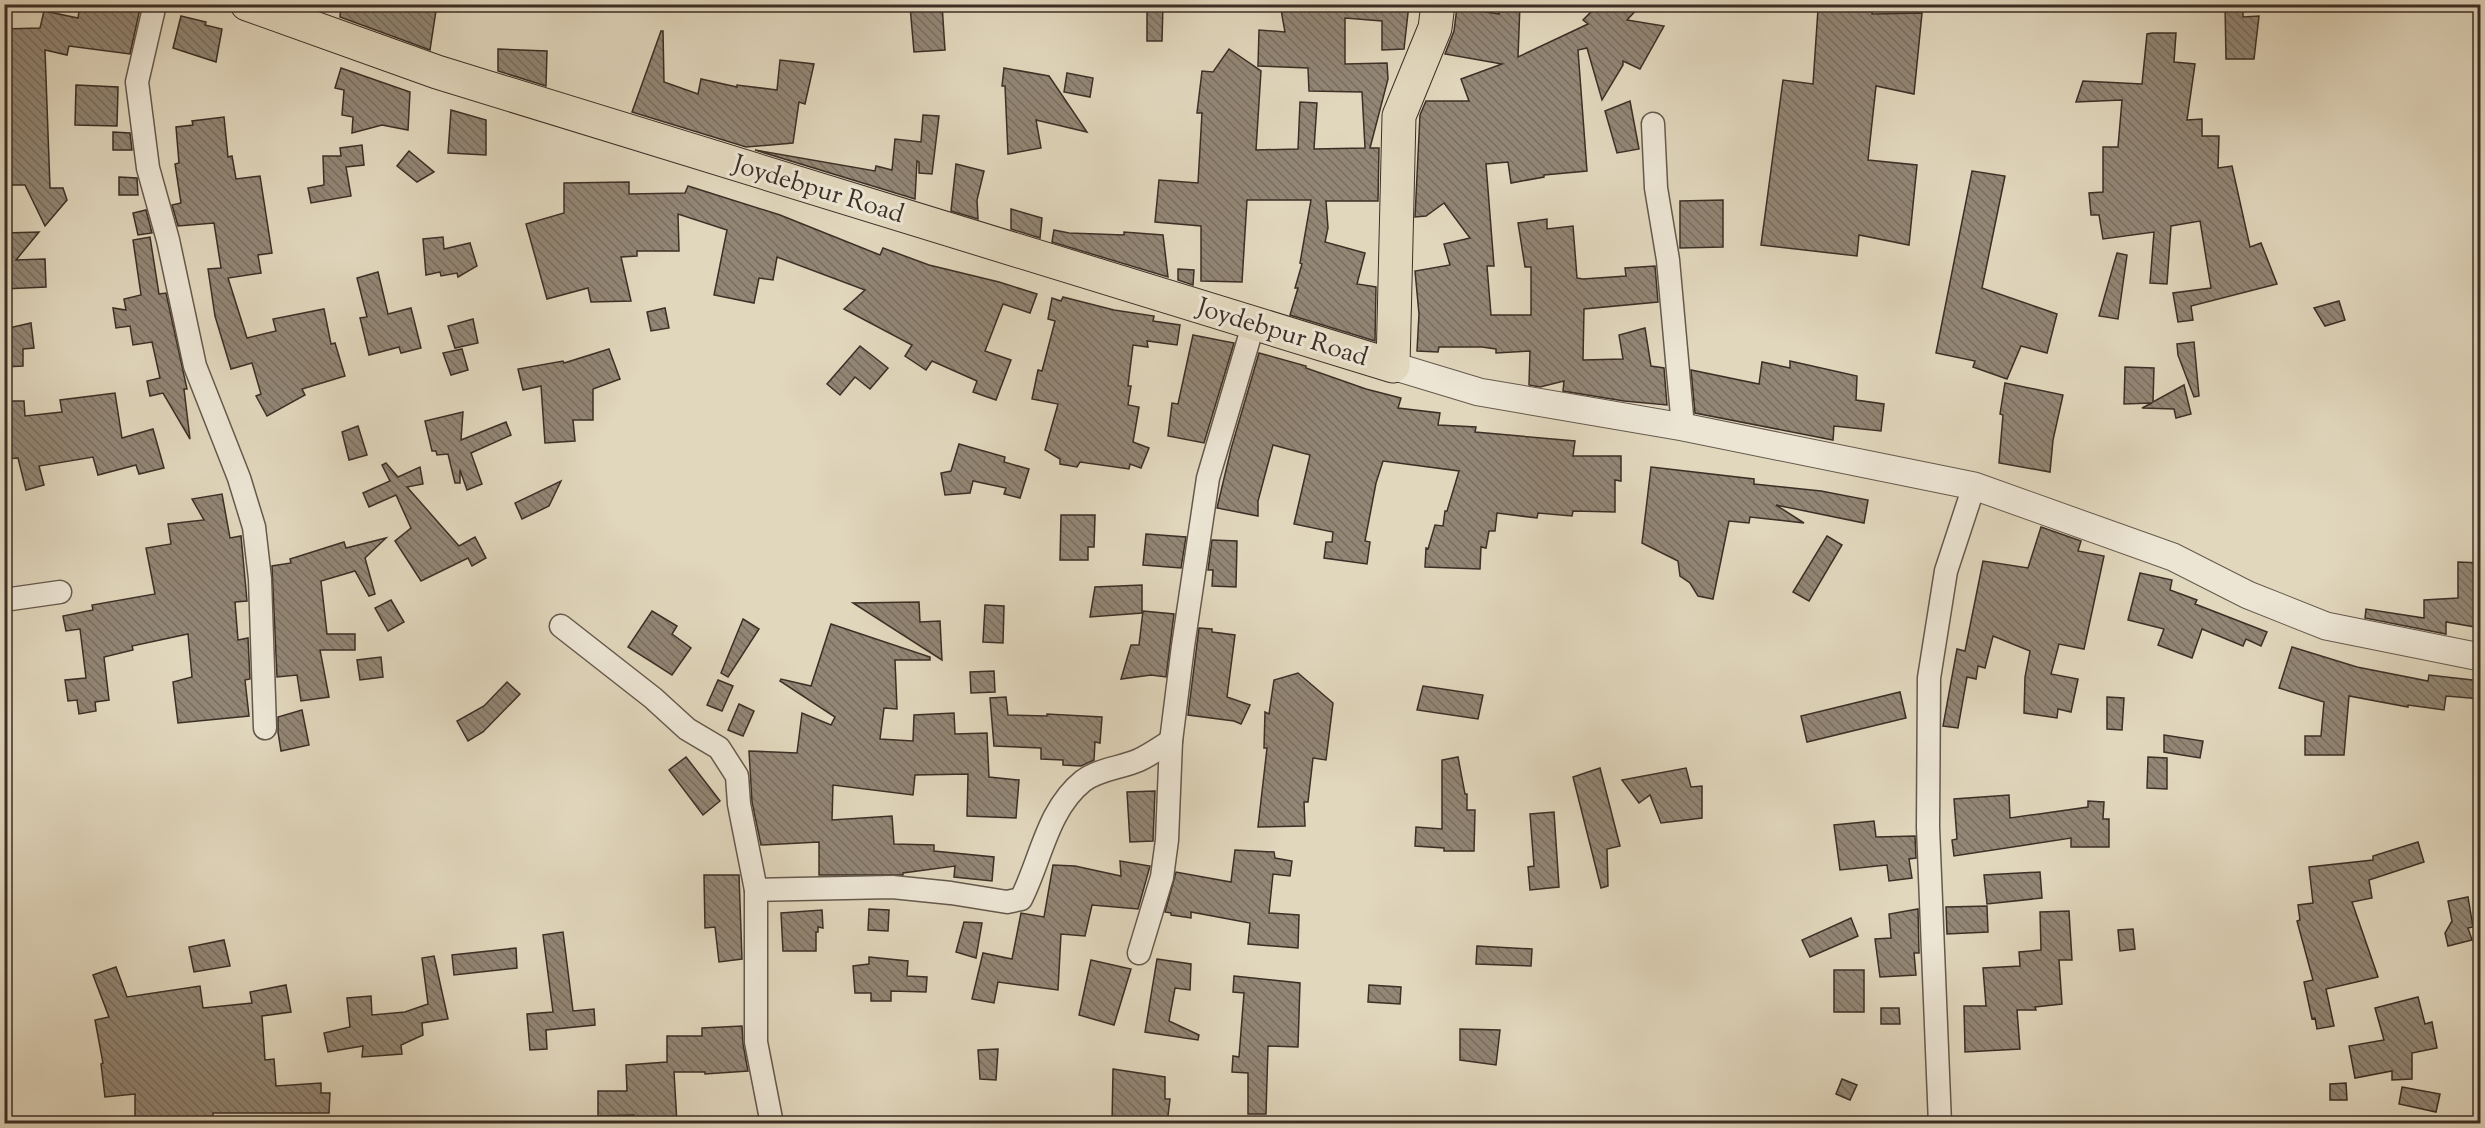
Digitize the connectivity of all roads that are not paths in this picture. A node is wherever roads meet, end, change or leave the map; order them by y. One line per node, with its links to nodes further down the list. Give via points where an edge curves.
1 (155, 4): 13 (street, via 137,82 148,168 195,366 254,527 260,579)
2 (247, 4): 5 (main road, Joydebpur Road, via 437,72)
3 (1438, 4): 6 (main road, via 1435,28 1399,116)
4 (1653, 124): 7 (street, via 1656,188 1668,260)
5 (1254, 321): 6 (main road, Joydebpur Road); 14 (street, via 1208,477)
6 (1393, 366): 7 (street, via 1479,393)
7 (1683, 427): 8 (street)
8 (1974, 486): 12 (street, via 2173,557 2248,595 2326,626); 18 (street, via 1946,571 1929,678 1928,827)
9 (60, 592): 10 (street)
10 (4, 600)
11 (561, 626): 15 (street, via 687,729 719,748 737,776)
12 (2481, 657)
13 (265, 728)
14 (1171, 741): 15 (street, via 1139,760 1084,780 1068,796 1037,854 1021,899 1007,902 891,887); 16 (street, via 1162,876)
15 (756, 890): 17 (street, via 756,1042)
16 (1139, 953)
17 (772, 1124)
18 (1940, 1124)

